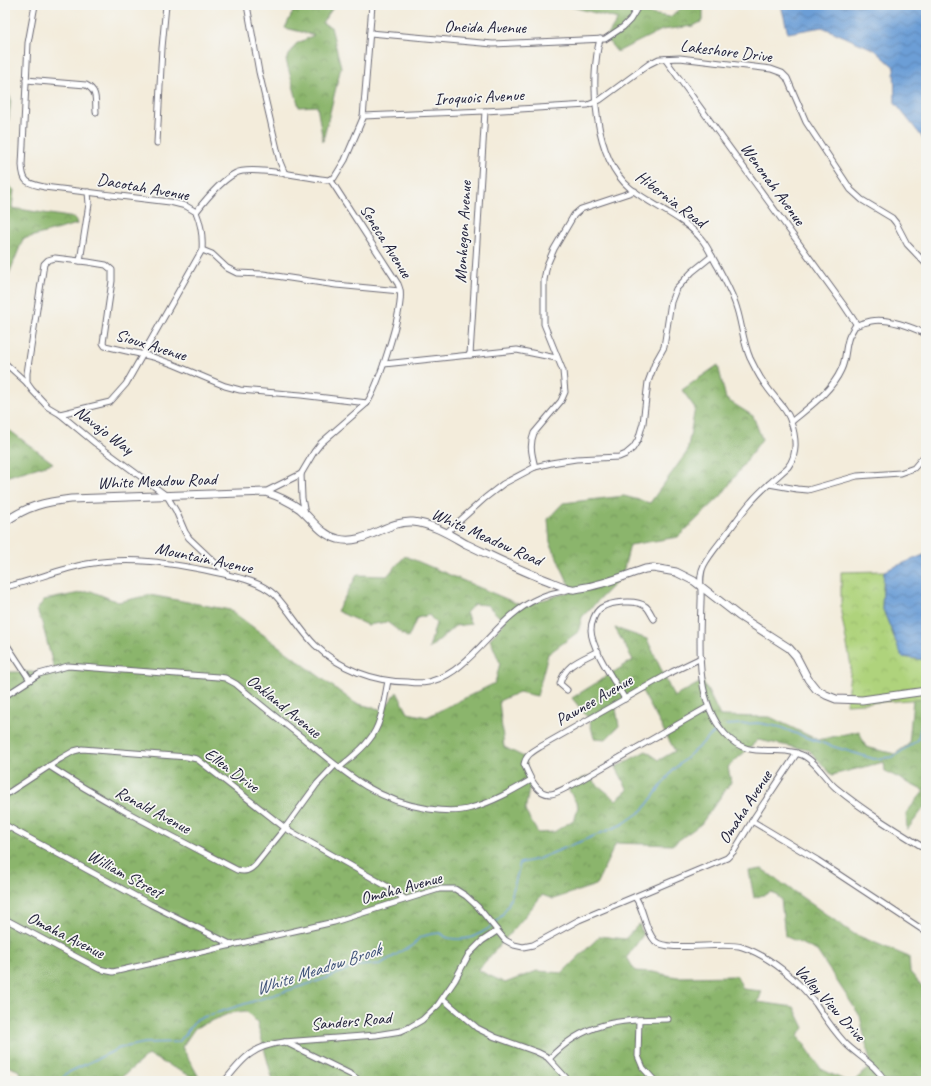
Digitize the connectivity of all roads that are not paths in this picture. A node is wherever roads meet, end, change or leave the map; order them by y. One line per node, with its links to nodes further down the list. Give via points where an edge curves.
1 (35, 5): 9 (street, via 28,43)
2 (166, 5): 14 (street)
3 (247, 5): 15 (street, via 259,72)
4 (372, 5): 6 (street)
5 (639, 5): 7 (street, via 623,27 605,39)
6 (370, 33): 7 (street, Oneida Avenue, via 493,44); 13 (street)
7 (600, 39): 10 (street, via 596,55)
8 (665, 59): 10 (street, Lakeshore Drive, via 649,64); 23 (street, Lakeshore Drive, via 680,58 782,72 806,122 851,190 862,200 892,218 907,244); 25 (street, Wenonah Avenue)
9 (26, 80): 12 (street, via 86,85 92,88 95,94); 18 (street, Dacotah Avenue, via 22,165 24,179 29,184)
10 (596, 102): 11 (street, Iroquois Avenue, via 588,105); 17 (street, Hibernia Road, via 600,133 613,167 622,180)
11 (485, 111): 13 (street, Iroquois Avenue); 27 (street, Monhegon Avenue)
12 (96, 112)
13 (363, 116): 16 (street, via 345,160 334,178)
14 (156, 143)
15 (285, 174): 16 (street, Dacotah Avenue); 19 (street, Dacotah Avenue, via 246,170 237,172 225,179)
16 (330, 179): 24 (street, Seneca Avenue, via 389,269)
17 (635, 191): 21 (street, Hibernia Road, via 695,232); 29 (street, via 581,209 574,215 554,249 547,266 543,294 544,324)
18 (88, 192): 19 (street, Dacotah Avenue, via 170,202 186,206); 22 (street, via 89,204)
19 (196, 212): 20 (street, via 203,240)
20 (202, 250): 24 (street, via 212,254 227,268 237,273); 28 (street)
21 (712, 256): 35 (street, Hibernia Road, via 737,308 750,359 766,387 789,414); 37 (street, via 676,289 670,302 664,347 648,382 637,443 630,451 619,457 576,459)
22 (80, 261): 28 (street, Sioux Avenue, via 106,265 112,270 104,346); 32 (street, via 55,258 44,264)
23 (926, 264)
24 (400, 291): 31 (street, Seneca Avenue, via 398,314)
25 (857, 325): 26 (street, via 881,321); 35 (street, via 848,338 845,357 836,379 816,402)
26 (926, 334)
27 (470, 354): 29 (street, via 517,350); 31 (street)
28 (143, 355): 33 (street, Sioux Avenue, via 240,390); 34 (street, via 126,384 110,402)
29 (556, 358): 37 (street, via 562,371 565,392 561,401 534,433 531,453)
30 (5, 364): 32 (street, Navajo Way)
31 (384, 364): 33 (street, Seneca Avenue)
32 (27, 383): 34 (street, Navajo Way, via 48,407)
33 (367, 403): 38 (street, Seneca Avenue, via 321,443)
34 (60, 414): 41 (street, Navajo Way)
35 (791, 422): 39 (street, via 795,446 793,461)
36 (926, 454): 39 (street, via 914,468 900,473 857,476 808,490)
37 (535, 468): 44 (street, via 503,484)
38 (301, 474): 40 (street); 42 (street)
39 (769, 484): 46 (street, via 751,502 718,544 702,570)
40 (265, 492): 41 (street, White Meadow Road); 42 (street, White Meadow Road, via 283,498)
41 (167, 496): 43 (street, White Meadow Road, via 51,501 26,509); 45 (street, Navajo Way, via 189,538)
42 (305, 514): 44 (street, White Meadow Road, via 324,532 342,540 366,537 390,526 413,522)
43 (5, 522)
44 (446, 532): 48 (street, White Meadow Road, via 524,572)
45 (229, 576): 47 (street, Mountain Avenue, via 171,564 142,560 121,561 86,564); 54 (street, Mountain Avenue, via 249,580 268,589 283,603 316,646 344,667)
46 (701, 586): 48 (street, White Meadow Road, via 688,576 652,568 596,586); 52 (street); 56 (street, White Meadow Road, via 740,616 789,648 808,679 816,689 826,695 836,699 862,700)
47 (5, 587)
48 (572, 589): 54 (street, Mountain Avenue, via 539,597 521,607 449,674 423,683)
49 (654, 619): 51 (street, via 646,606 637,602 613,603 600,608 591,624 592,638)
50 (5, 642): 53 (street)
51 (598, 651): 55 (street, via 566,670 560,684); 58 (street)
52 (701, 658): 58 (street, Pawnee Avenue); 59 (street)
53 (30, 680): 57 (street, Oakland Avenue); 62 (street, Oakland Avenue, via 39,674 68,666 225,678 236,684)
54 (388, 681): 62 (street, via 382,710 373,734 364,746)
55 (567, 690)
56 (926, 691)
57 (5, 696)
58 (625, 699): 63 (street, Pawnee Avenue, via 530,753 524,764)
59 (708, 707): 60 (street, via 732,741 754,751); 63 (street, via 555,793 549,794 539,790)
60 (797, 753): 65 (street, Omaha Avenue); 68 (street, via 810,760 835,787 865,810)
61 (49, 766): 64 (street, Ellen Drive); 67 (street, Ellen Drive, via 82,749 197,759); 67 (street, Ronald Avenue, via 111,803 237,870 247,871 255,865)
62 (337, 766): 63 (street, Oakland Avenue, via 384,797 409,806 438,810 470,809 493,801); 67 (street, via 317,784)
63 (531, 780)
64 (5, 795)
65 (752, 821): 69 (street, Omaha Avenue, via 727,858); 73 (street, via 817,860)
66 (5, 825): 74 (street, William Street, via 150,904)
67 (285, 828): 70 (street, Ellen Drive)
68 (926, 849)
69 (635, 897): 72 (street, Omaha Avenue, via 579,920 533,945 514,945); 84 (street, Valley View Drive, via 647,928 656,942 681,946 736,945 775,964 808,995 846,1043 878,1071)
70 (405, 899): 72 (street, Omaha Avenue, via 439,889 455,889 466,896); 74 (street, Omaha Avenue, via 334,922)
71 (5, 919): 74 (street, Omaha Avenue, via 107,972)
72 (496, 930): 75 (street, Sanders Road, via 469,954)
73 (926, 932)
74 (232, 945)
75 (443, 999): 78 (street, Sanders Road, via 422,1020 401,1031); 79 (street, via 477,1028)
76 (668, 1019): 77 (street)
77 (639, 1020): 79 (street, via 614,1022 577,1035); 83 (street, via 638,1056 643,1068)
78 (284, 1042): 80 (street, Sanders Road, via 249,1054); 81 (street)
79 (549, 1059): 82 (street)
80 (226, 1081)
81 (360, 1081)
82 (569, 1081)
83 (655, 1081)
84 (885, 1081)

